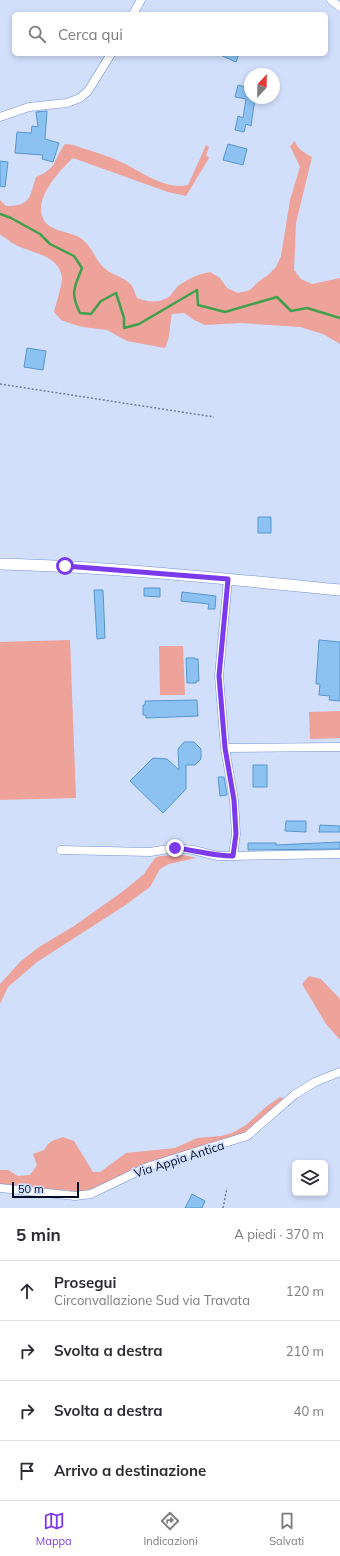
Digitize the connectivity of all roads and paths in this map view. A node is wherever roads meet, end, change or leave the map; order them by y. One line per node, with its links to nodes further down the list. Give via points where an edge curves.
1 (141, 0): 4 (street)
2 (331, 0): 3 (street)
3 (340, 7)
4 (134, 12)
5 (110, 56): 6 (street, via 88,91 80,98 67,103 30,107)
6 (0, 117)
7 (0, 384): 8 (path)
8 (214, 417)
9 (0, 564): 10 (street, via 65,566)
10 (228, 579): 11 (street); 13 (street, via 219,676)
11 (340, 590)
12 (339, 747): 13 (street)
13 (225, 748): 16 (street, via 234,800 236,834)
14 (61, 850): 16 (street, via 150,852 175,848 218,856)
15 (340, 854): 16 (street)
16 (233, 856)
17 (340, 1072): 18 (street, Via Appia Antica, via 315,1082 294,1096 247,1136 147,1168 91,1194 75,1196)
18 (0, 1188)
19 (227, 1188): 20 (path)
20 (223, 1208)

